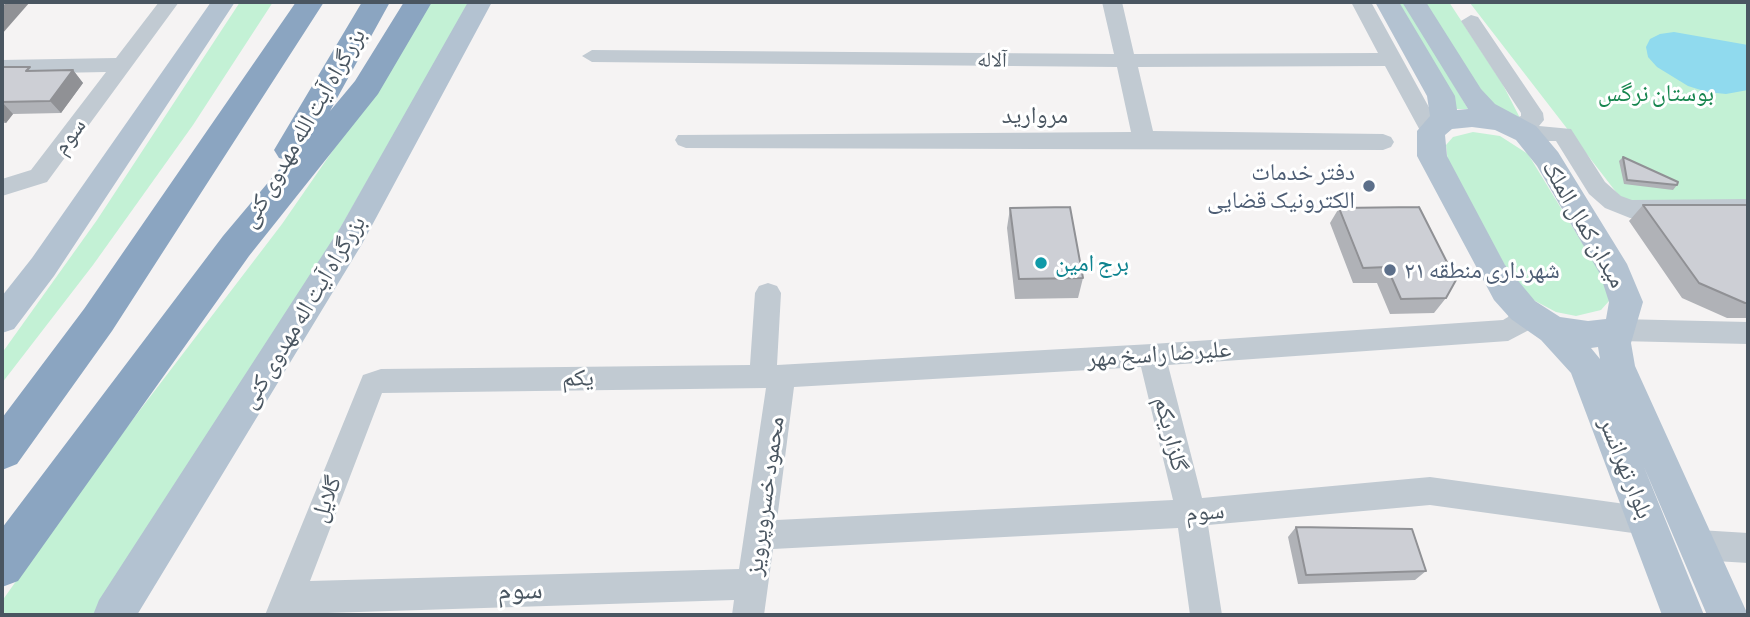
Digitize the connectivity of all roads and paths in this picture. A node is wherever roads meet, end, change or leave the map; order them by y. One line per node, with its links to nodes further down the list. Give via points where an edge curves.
1 (169, 2): 15 (street)
2 (223, 2): 26 (main road)
3 (310, 2): 33 (highway, via 98,320)
4 (376, 2): 24 (highway, بزرگراه آیت الله مهدوی کنی)
5 (418, 2): 24 (highway, بزرگراه آیت الله مهدوی کنی, via 367,87)
6 (480, 2): 42 (main road, بزرگراه آیت اله مهدوی کنی, via 351,236)
7 (1112, 2): 14 (street)
8 (1361, 2): 13 (street)
9 (1387, 2): 17 (main road, via 1441,96)
10 (1415, 2): 18 (main road, via 1471,95 1485,111)
11 (1471, 21): 18 (street, via 1532,113 1533,120)
12 (592, 56): 14 (street, آلاله)
13 (1392, 60): 14 (street, آلاله); 17 (street)
14 (1128, 61): 19 (street)
15 (123, 65): 16 (street); 22 (street, سوم, via 40,176)
16 (2, 67)
17 (1438, 125): 18 (main road, via 1472,118); 27 (main road, via 1430,149 1445,184 1494,274)
18 (1514, 127): 23 (street, via 1563,134 1597,188 1630,209); 28 (main road, میدان کمال الملک, via 1548,159 1620,282 1626,302)
19 (1140, 139): 20 (street, مروارید); 21 (street, مروارید)
20 (686, 141)
21 (1383, 142)
22 (2, 188)
23 (1748, 208)
24 (236, 246): 39 (highway)
25 (768, 293): 31 (street, محمود خسروپرویز)
26 (2, 320)
27 (1538, 320): 28 (main road, via 1588,335); 30 (street, علیرضا راسخ مهر, via 1508,330); 35 (main road, بلوار تهرانسر, via 1585,365)
28 (1619, 330): 29 (street); 37 (main road, بلوار تهرانسر, via 1614,343 1618,366)
29 (1748, 333)
30 (1152, 355): 31 (street, علیرضا راسخ مهر); 34 (street, گلزار یکم)
31 (772, 376): 32 (street, یکم); 36 (street, محمود خسروپرویز)
32 (373, 383): 41 (street, گلایل)
33 (2, 451)
34 (1191, 513): 35 (street, سوم, via 1430,491); 36 (street, سوم); 43 (street)
35 (1647, 521): 44 (main road, بلوار تهرانسر)
36 (761, 535): 40 (street, محمود خسروپرویز)
37 (1699, 545): 38 (street); 45 (main road, بلوار تهرانسر)
38 (1748, 548)
39 (2, 565)
40 (750, 600): 41 (street, سوم)
41 (284, 606)
42 (114, 615)
43 (1206, 615)
44 (1684, 615)
45 (1728, 615)

